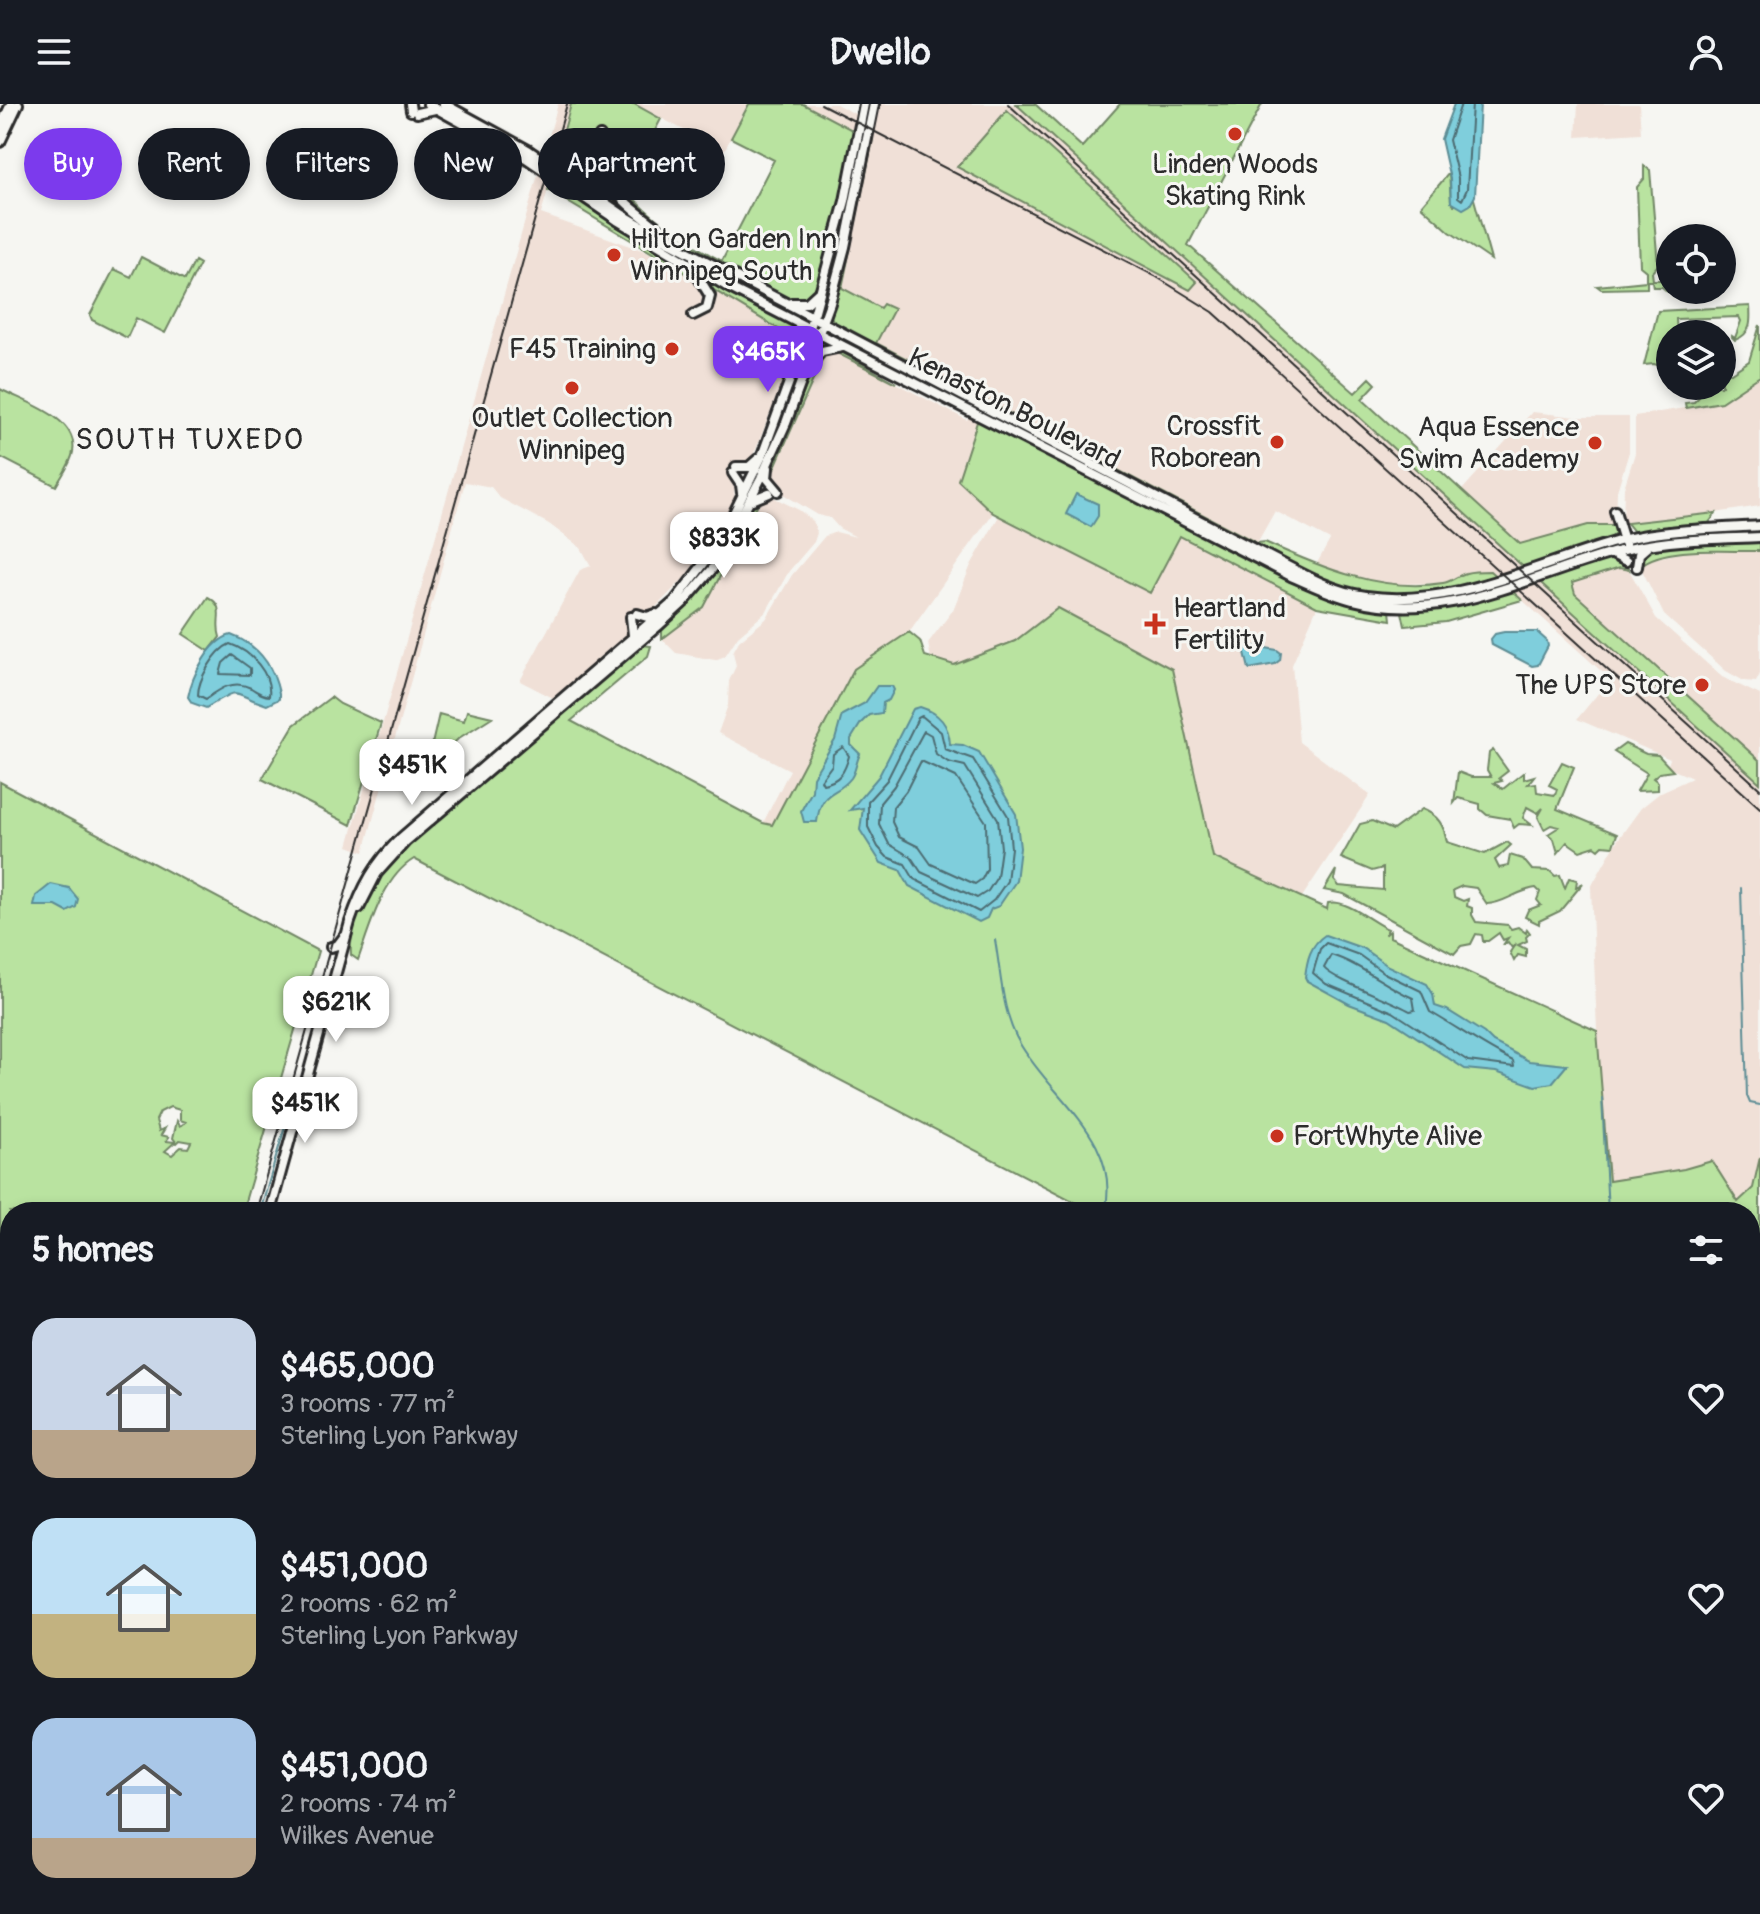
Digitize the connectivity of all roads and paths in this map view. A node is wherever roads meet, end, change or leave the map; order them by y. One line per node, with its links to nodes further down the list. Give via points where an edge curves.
1 (11, 104): 7 (main road)
2 (18, 104): 8 (main road)
3 (864, 104): 12 (main road)
4 (874, 104): 14 (main road)
5 (436, 106): 6 (main road); 10 (main road, Kenaston Boulevard, via 528,150 623,215); 11 (main road, Kenaston Boulevard)
6 (413, 110)
7 (0, 128)
8 (0, 142)
9 (625, 200): 10 (main road)
10 (698, 257): 13 (main road, Kenaston Boulevard)
11 (688, 263): 15 (main road, via 710,296 707,308); 16 (main road, Kenaston Boulevard)
12 (823, 287): 13 (main road, via 807,303); 17 (main road)
13 (786, 302): 17 (main road, Kenaston Boulevard)
14 (830, 303): 18 (main road); 20 (main road, via 832,320)
15 (693, 315)
16 (784, 316): 19 (main road, Kenaston Boulevard); 22 (main road, via 799,329)
17 (813, 317): 18 (main road, Kenaston Boulevard); 19 (main road)
18 (823, 322): 20 (main road, Kenaston Boulevard); 21 (main road)
19 (809, 329): 21 (main road, Kenaston Boulevard); 22 (main road)
20 (843, 332): 33 (main road, Kenaston Boulevard, via 1254,549 1345,591 1427,598)
21 (819, 334): 23 (main road, Kenaston Boulevard); 24 (main road)
22 (803, 343): 25 (main road)
23 (843, 347): 24 (main road, via 822,351); 35 (main road, Kenaston Boulevard, via 1291,576 1352,600 1410,607 1464,601)
24 (806, 367): 25 (main road)
25 (765, 459): 26 (main road); 26 (main road, via 774,492); 26 (main road, via 734,470)
26 (746, 500): 38 (main road, via 698,575); 39 (main road, via 715,566)
27 (1615, 511): 31 (main road)
28 (1760, 526): 29 (main road, Kenaston Boulevard)
29 (1638, 537): 31 (main road, Kenaston Boulevard); 33 (main road, via 1620,528)
30 (1760, 537): 32 (main road, Kenaston Boulevard)
31 (1623, 540): 33 (main road, Kenaston Boulevard); 34 (main road)
32 (1652, 544): 34 (main road, Kenaston Boulevard); 37 (main road, via 1639,554)
33 (1607, 545)
34 (1629, 549): 35 (main road, Kenaston Boulevard)
35 (1611, 554): 36 (main road)
36 (1626, 561)
37 (1637, 567)
38 (667, 608): 40 (main road); 40 (main road, via 651,617 634,615 634,633)
39 (658, 626): 41 (main road); 41 (main road, via 655,641)
40 (628, 641): 42 (main road)
41 (639, 642): 46 (main road, via 390,856 368,889)
42 (458, 788): 43 (main road); 43 (main road, via 438,790)
43 (435, 808): 44 (main road, via 379,860)
44 (350, 922): 45 (main road, via 341,943); 46 (main road)
45 (331, 947)
46 (342, 957): 47 (main road)
47 (273, 1202)

